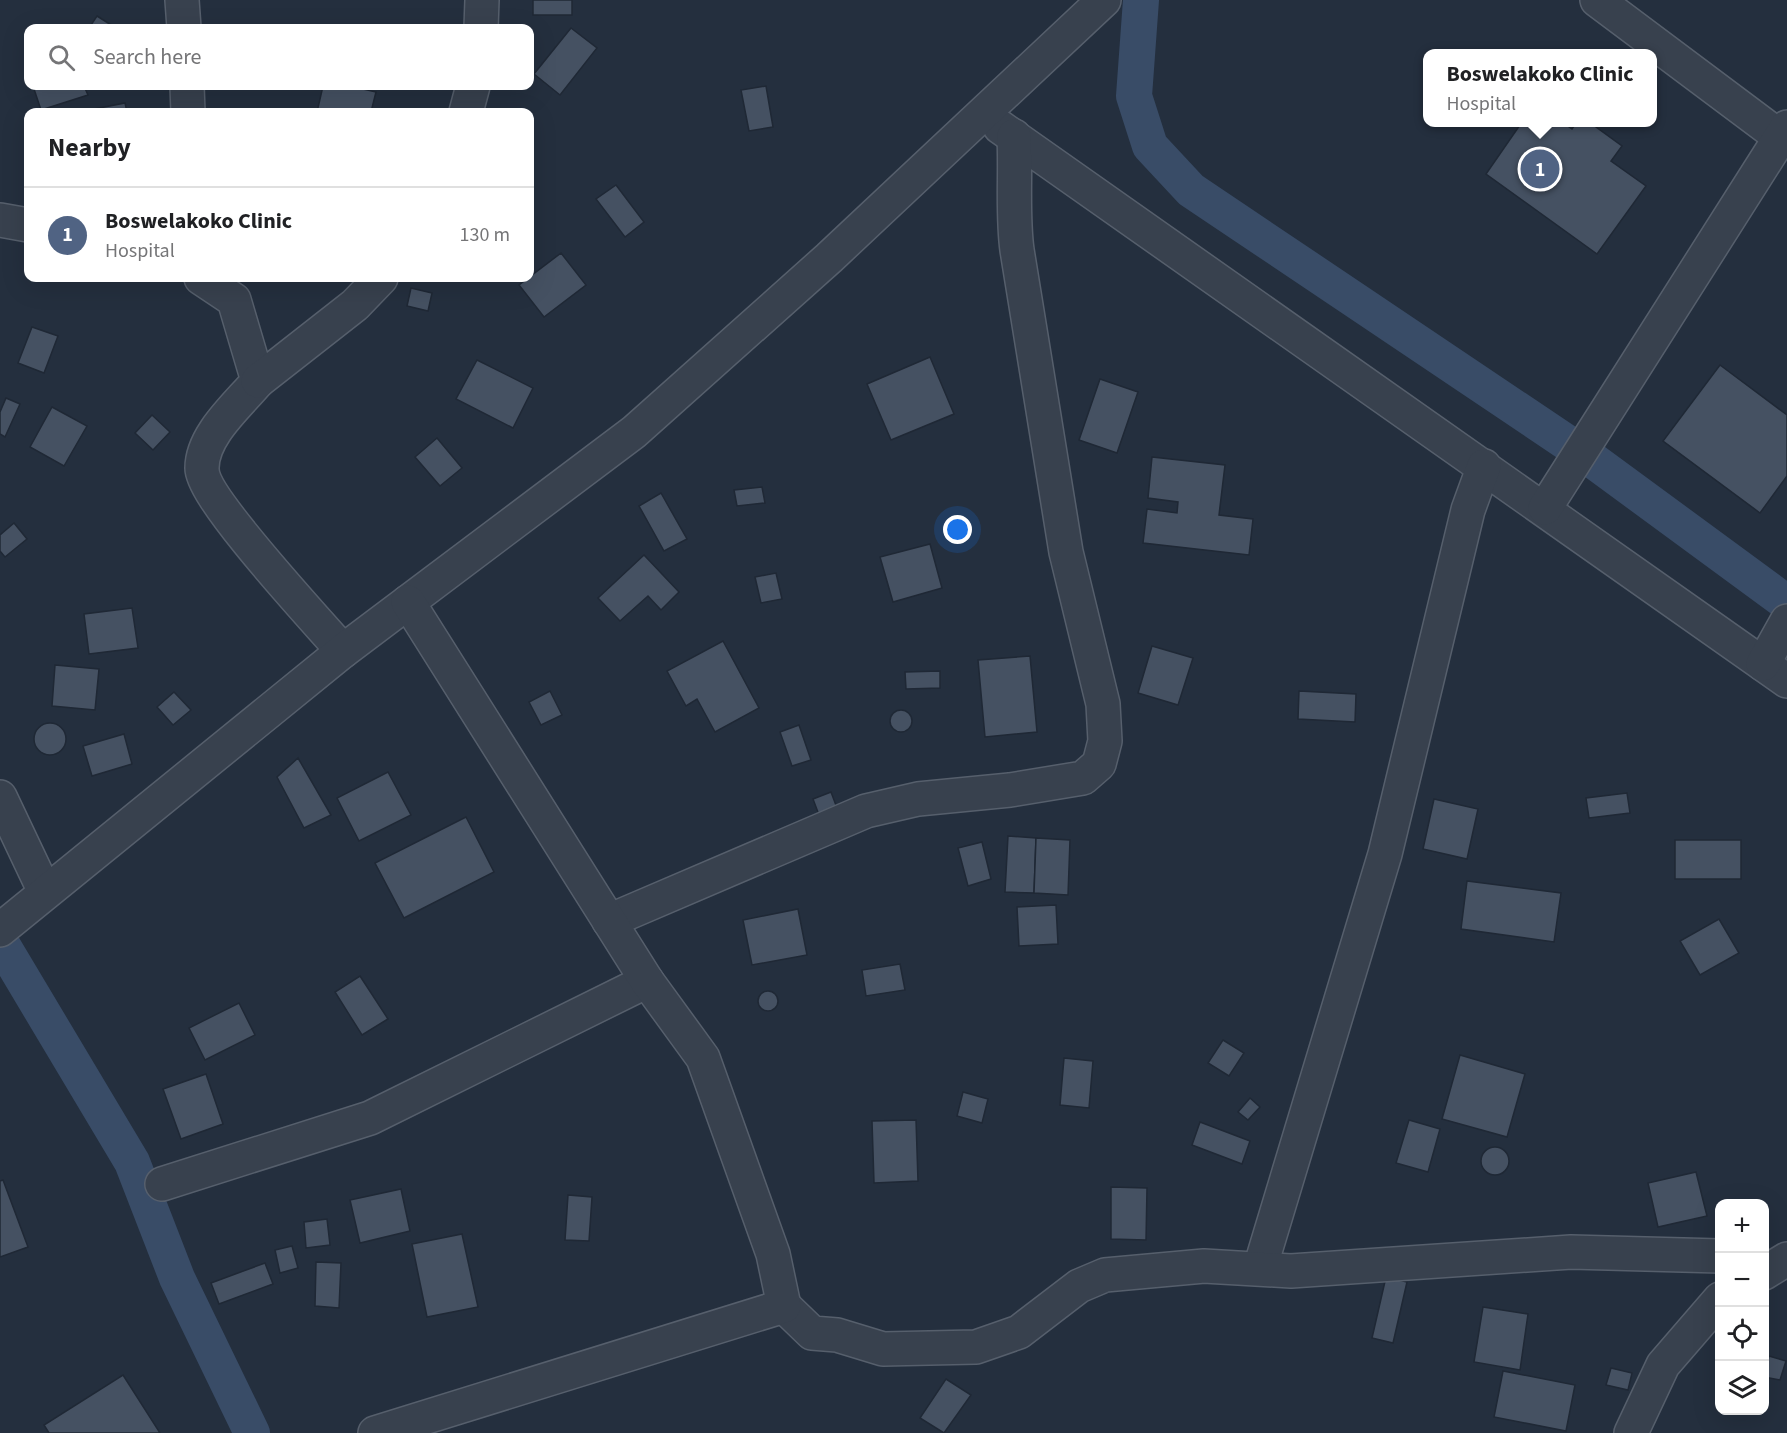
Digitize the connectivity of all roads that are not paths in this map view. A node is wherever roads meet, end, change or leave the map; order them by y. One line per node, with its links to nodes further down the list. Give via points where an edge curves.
1 (182, 0): 5 (street)
2 (482, 0): 6 (street)
3 (1104, 0): 11 (street)
4 (1597, 0): 12 (street)
5 (184, 24)
6 (481, 24)
7 (187, 90): 9 (street)
8 (472, 90): 10 (street)
9 (188, 108)
10 (467, 108)
11 (984, 116): 13 (street); 21 (street, via 634,432)
12 (1783, 132): 20 (street)
13 (1014, 136): 19 (street); 27 (street, via 1014,223 1021,274 1066,552 1103,704 1105,741 1099,764 1083,778 918,800 866,811)
14 (0, 220): 15 (street)
15 (24, 224)
16 (212, 282): 18 (street, via 234,300)
17 (377, 282): 18 (street, via 355,305)
18 (258, 381): 23 (street, via 207,442 201,469 218,503)
19 (1484, 466): 20 (street); 32 (street, via 1468,510 1386,854)
20 (1545, 508): 24 (street)
21 (408, 602): 23 (street); 27 (street)
22 (1787, 621): 24 (street)
23 (343, 651): 26 (street)
24 (1775, 673)
25 (0, 797): 26 (street)
26 (45, 892): 28 (street)
27 (609, 921): 29 (street)
28 (3, 927)
29 (647, 981): 30 (street, via 370,1118); 34 (street, via 703,1058 773,1254)
30 (162, 1184)
31 (1715, 1256): 32 (street, via 1571,1252 1291,1271)
32 (1260, 1268): 34 (street, via 1204,1266 1105,1275 1079,1286 1019,1332 976,1347 883,1349 837,1335 812,1333)
33 (1715, 1304): 36 (street, via 1663,1365)
34 (784, 1306): 35 (street)
35 (375, 1433)
36 (1631, 1433)

